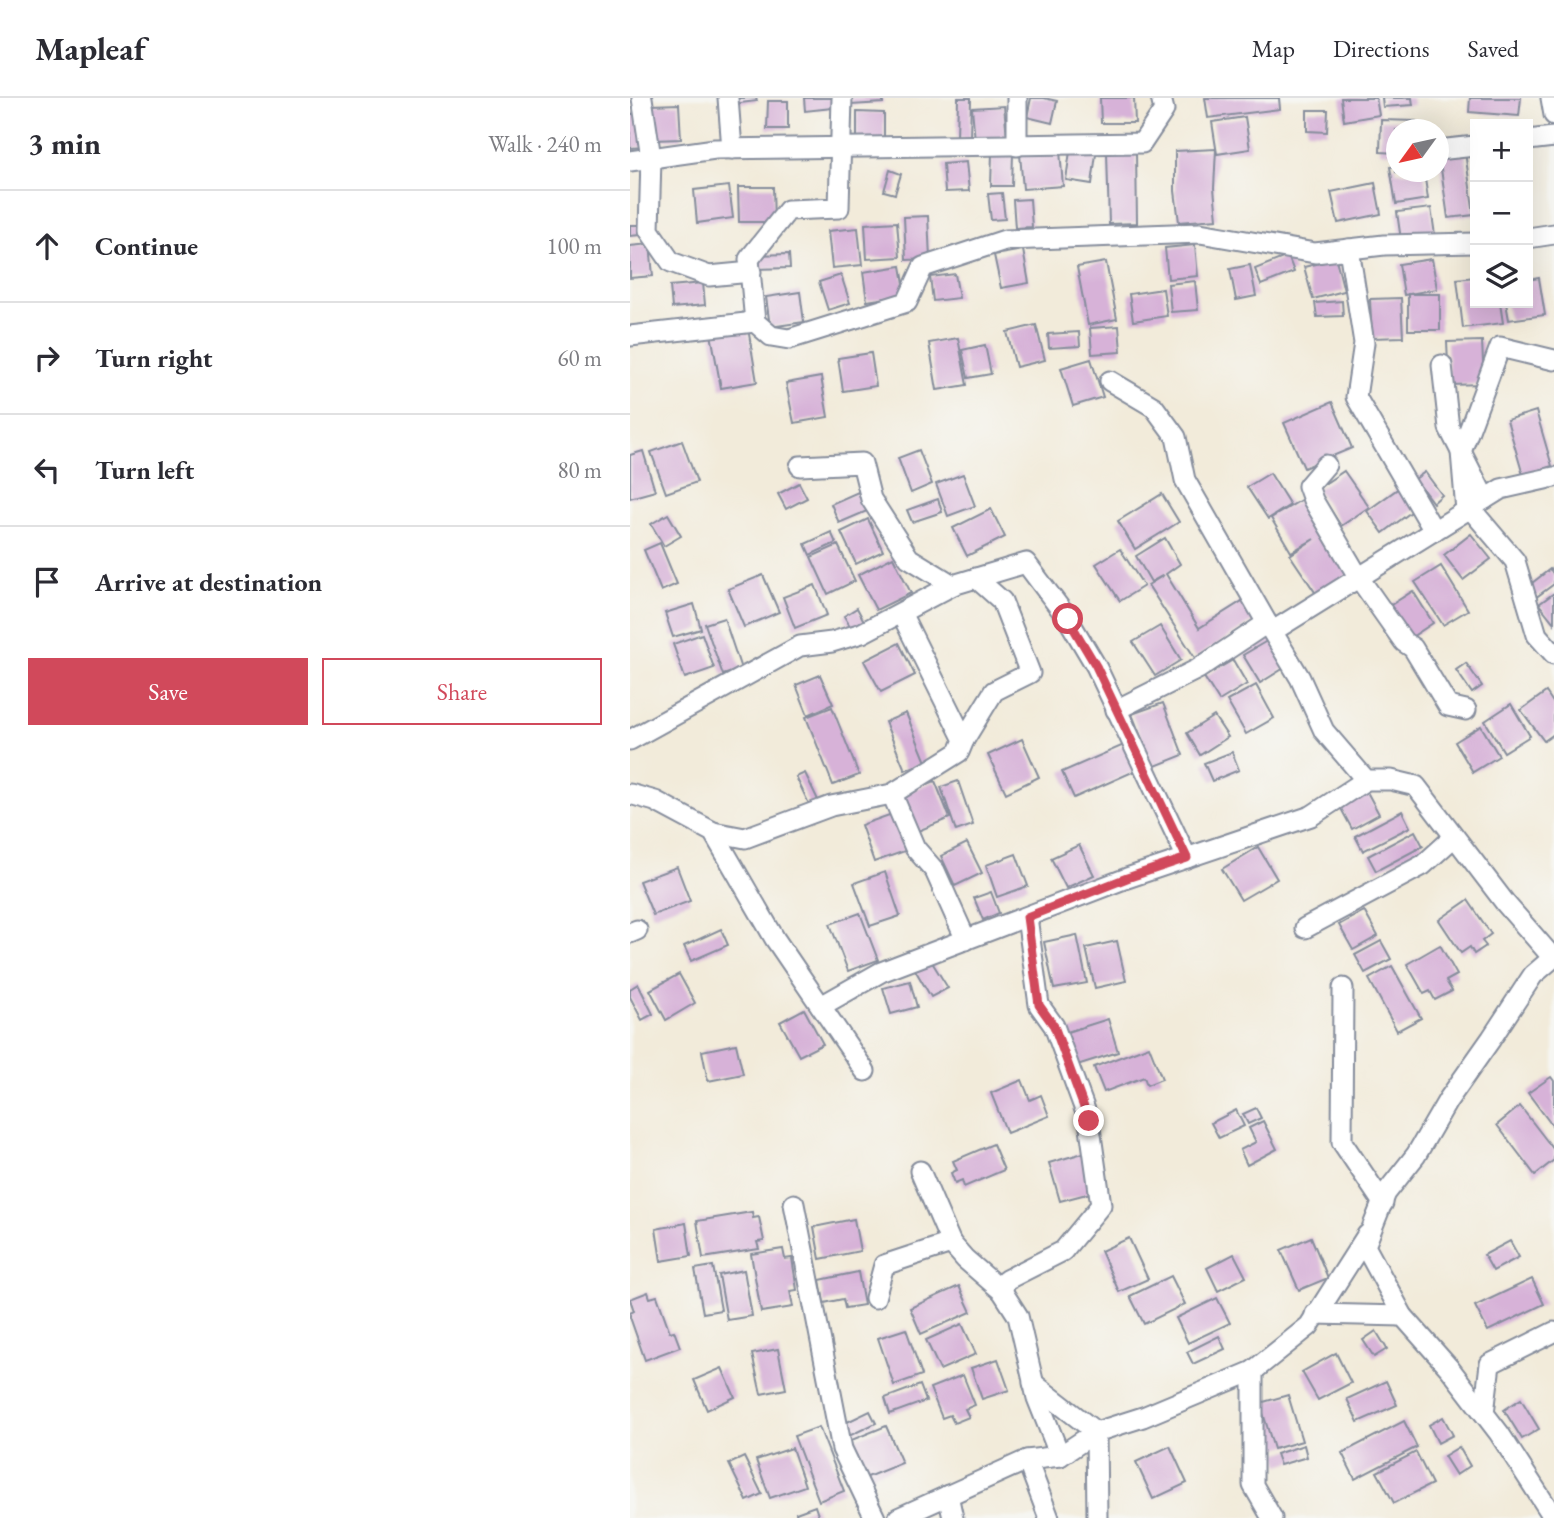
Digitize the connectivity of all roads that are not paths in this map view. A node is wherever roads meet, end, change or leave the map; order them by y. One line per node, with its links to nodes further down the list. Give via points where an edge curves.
1 (642, 98): 15 (street)
2 (728, 98): 12 (street)
3 (842, 98): 13 (street)
4 (1017, 98): 10 (street)
5 (1161, 98): 10 (street, via 1164,110 1142,143)
6 (1551, 98): 7 (street)
7 (1554, 115)
8 (1554, 137): 9 (street)
9 (1533, 139)
10 (1017, 146): 13 (street)
11 (1470, 147): 14 (street)
12 (732, 149): 13 (street); 15 (street)
13 (840, 149): 21 (street, via 839,208 788,210 749,259)
14 (1449, 149)
15 (650, 158): 16 (street); 21 (street, via 649,230 671,262 709,276)
16 (630, 161)
17 (1554, 234): 18 (street)
18 (1533, 237)
19 (1470, 243): 20 (street)
20 (1349, 249): 22 (street, via 1315,253 1200,233 1004,240 923,267 907,302 789,339 771,336); 32 (street, via 1364,343 1356,397)
21 (751, 272): 22 (street)
22 (755, 322): 23 (street)
23 (630, 336)
24 (1554, 360): 27 (street, via 1500,347)
25 (1442, 365): 27 (street, via 1449,428)
26 (1110, 381): 37 (street, via 1154,408 1176,437 1185,480)
27 (1461, 452): 31 (street)
28 (800, 466): 35 (street, via 862,463 871,499 909,558)
29 (1326, 466): 34 (street, via 1308,486)
30 (1554, 477): 31 (street, via 1501,489)
31 (1474, 506): 32 (street); 38 (street, via 1516,561 1537,635)
32 (1434, 531): 34 (street)
33 (976, 578): 35 (street); 39 (street, via 1026,564 1068,619); 42 (street, via 1002,601 1030,673 994,691)
34 (1359, 578): 37 (street); 40 (street, via 1413,648 1448,706)
35 (953, 585): 36 (street)
36 (901, 613): 41 (street, via 862,633 800,646); 42 (street)
37 (1270, 627): 39 (street); 43 (street, via 1324,731)
38 (1554, 654)
39 (1116, 710): 48 (street)
40 (1466, 710)
41 (630, 740)
42 (964, 740): 45 (street, via 960,752)
43 (1366, 780): 47 (street, via 1416,786); 48 (street, via 1311,816)
44 (630, 794): 46 (street, via 655,801)
45 (892, 794): 46 (street, via 831,806 745,838); 51 (street, via 915,848 935,871)
46 (713, 832): 54 (street, via 775,939)
47 (1454, 837): 50 (street, via 1423,865); 52 (street)
48 (1187, 858): 49 (street)
49 (1027, 917): 51 (street); 61 (street, via 1039,1005 1054,1026 1089,1121 1101,1205 1062,1251 1006,1280)
50 (1305, 928)
51 (966, 940): 54 (street, via 881,972)
52 (1554, 957): 57 (street, via 1533,975)
53 (1343, 989): 57 (street, via 1342,1142)
54 (821, 1006): 55 (street)
55 (865, 1071)
56 (920, 1171): 60 (street)
57 (1383, 1203): 59 (street)
58 (794, 1205): 73 (street, via 842,1449)
59 (1374, 1225): 63 (street); 64 (street, via 1365,1246)
60 (951, 1243): 61 (street); 62 (street, via 884,1265)
61 (1002, 1291): 67 (street, via 1018,1316)
62 (875, 1298)
63 (1315, 1314): 64 (street); 66 (street, via 1309,1326)
64 (1403, 1316): 68 (street)
65 (1554, 1332): 68 (street, via 1490,1364)
66 (1253, 1371): 69 (street); 78 (street, via 1253,1485)
67 (1033, 1383): 69 (street); 70 (street)
68 (1484, 1413): 79 (street)
69 (1096, 1432): 70 (street); 77 (street)
70 (1060, 1456): 71 (street)
71 (1027, 1460): 72 (street); 76 (street)
72 (948, 1495): 74 (street); 75 (street)
73 (875, 1518)
74 (898, 1518)
75 (953, 1518)
76 (1049, 1518)
77 (1097, 1518)
78 (1272, 1518)
79 (1554, 1518)

